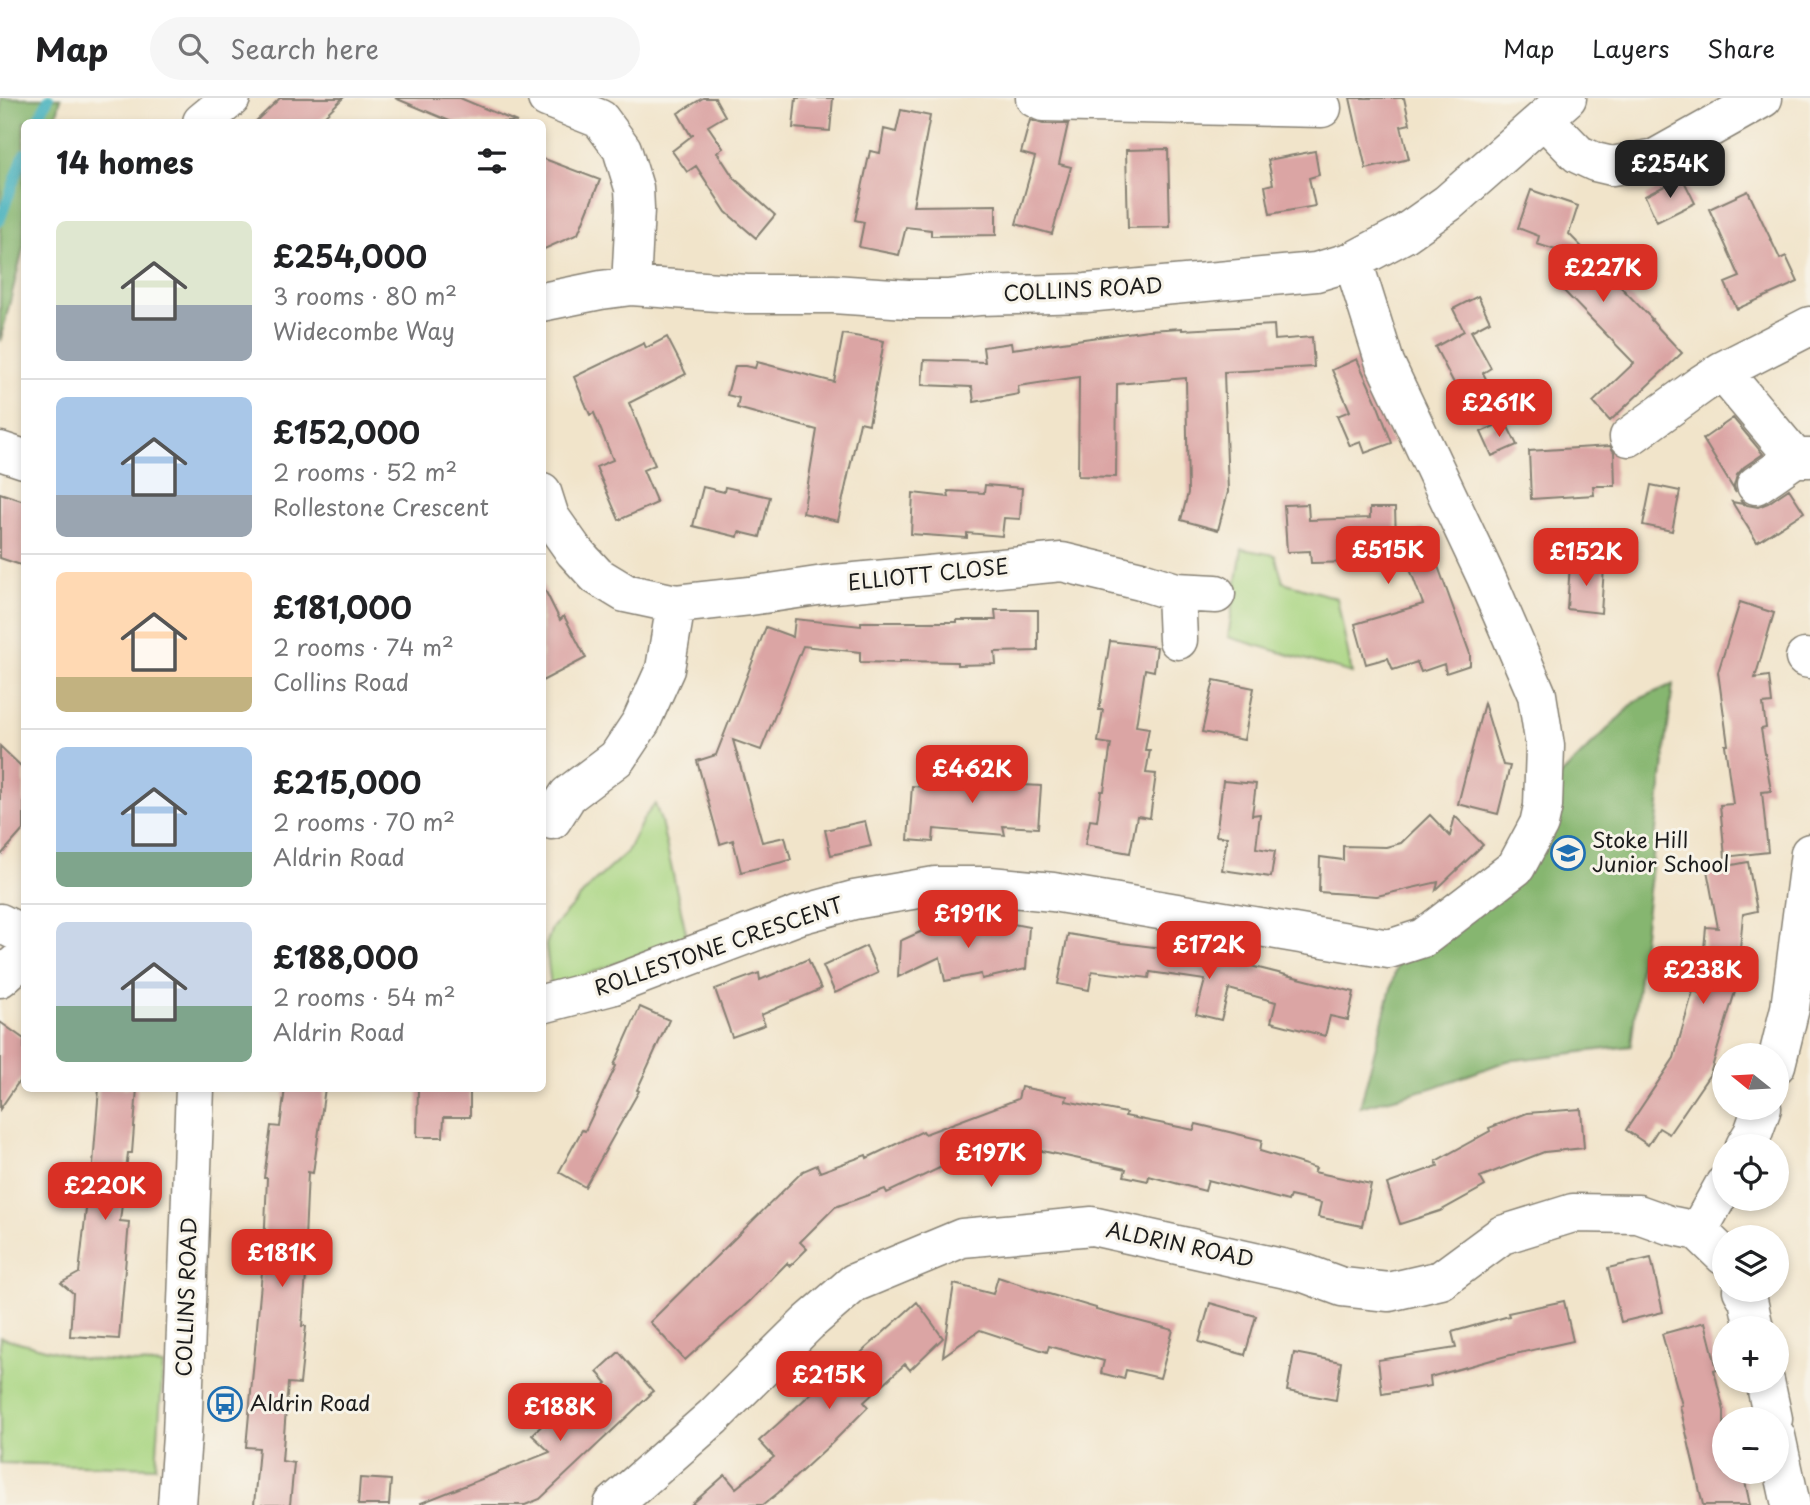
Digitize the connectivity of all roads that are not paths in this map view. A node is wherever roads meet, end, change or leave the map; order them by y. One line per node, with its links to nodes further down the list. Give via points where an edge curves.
1 (231, 98): 8 (street)
2 (547, 98): 5 (street)
3 (1035, 98): 6 (street, via 1043,102)
4 (1763, 98): 7 (street, via 1656,158 1612,166 1578,154)
5 (613, 108): 10 (street, via 634,188)
6 (1322, 108)
7 (1555, 108): 9 (street, COLLINS ROAD, via 1448,203 1404,234)
8 (206, 119)
9 (1353, 261): 10 (street, COLLINS ROAD, via 1316,272 1086,293 949,299); 30 (street, ROLLESTONE CRESCENT, via 1385,363 1537,695 1545,746 1543,806 1516,867 1423,939 1389,949 1053,892 935,886 799,915 611,986)
10 (631, 286): 11 (street, COLLINS ROAD)
11 (546, 301)
12 (1810, 326): 13 (street)
13 (1722, 371): 14 (street); 17 (street)
14 (1629, 437)
15 (0, 451): 16 (street)
16 (21, 458)
17 (1803, 458): 18 (street)
18 (1756, 485)
19 (546, 504): 22 (street, ELLIOTT CLOSE, via 574,551 597,576 625,593)
20 (1177, 592): 21 (street, ELLIOTT CLOSE); 22 (street, ELLIOTT CLOSE, via 1062,562); 23 (street)
21 (1216, 594)
22 (676, 604): 24 (street, via 665,669 641,722 617,758 568,795)
23 (1178, 640)
24 (552, 820)
25 (1810, 853): 31 (street)
26 (0, 923): 27 (street)
27 (21, 934)
28 (21, 960): 29 (street)
29 (0, 978)
30 (546, 1003)
31 (1781, 1043)
32 (195, 1092): 36 (street, COLLINS ROAD)
33 (1718, 1211): 34 (street)
34 (1711, 1244): 37 (street, ALDRIN ROAD, via 1638,1214 1573,1213 1503,1235 1441,1280 1389,1292 1342,1287 1304,1273 1091,1226 961,1238 855,1283)
35 (1786, 1484): 38 (street)
36 (177, 1505)
37 (613, 1505)
38 (1791, 1505)

